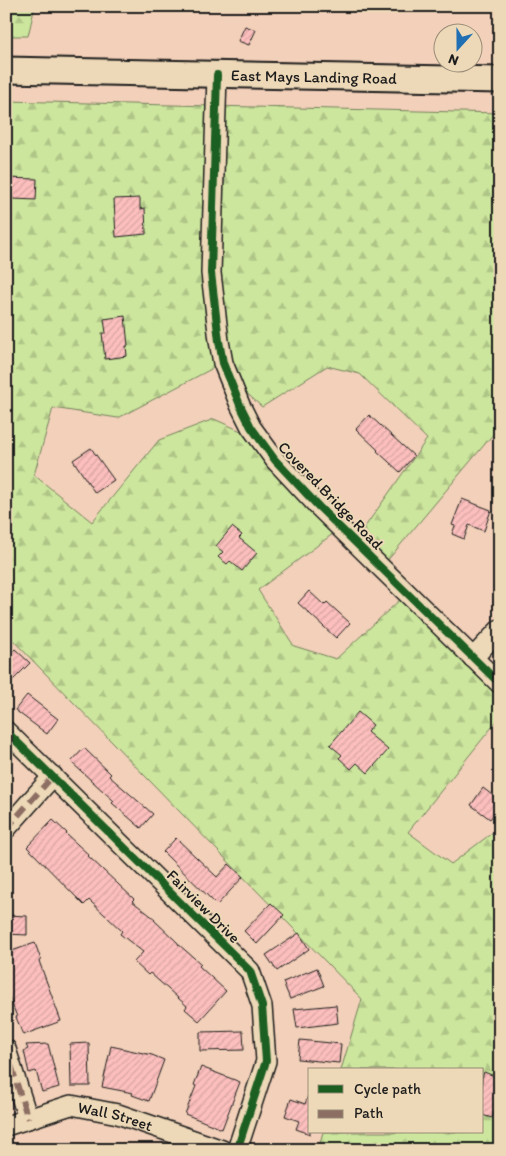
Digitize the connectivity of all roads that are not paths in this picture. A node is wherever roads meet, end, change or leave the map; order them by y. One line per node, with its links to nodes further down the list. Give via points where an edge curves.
1 (6, 70): 2 (main road, East Mays Landing Road)
2 (217, 74): 3 (main road, East Mays Landing Road); 5 (street, Covered Bridge Road, via 211,273 218,341 240,405 251,427 275,460)
3 (500, 80)
4 (500, 628): 5 (street)
5 (473, 658): 6 (street, Covered Bridge Road)
6 (500, 684)
7 (6, 731): 8 (street, Fairview Drive)
8 (53, 776): 9 (street); 14 (street, Fairview Drive, via 250,971 262,1006 266,1061)
9 (6, 829)
10 (6, 1049): 11 (street)
11 (28, 1119): 12 (street, Wall Street); 13 (street, Wall Street, via 71,1105 118,1114)
12 (6, 1126)
13 (222, 1150)
14 (237, 1150)

